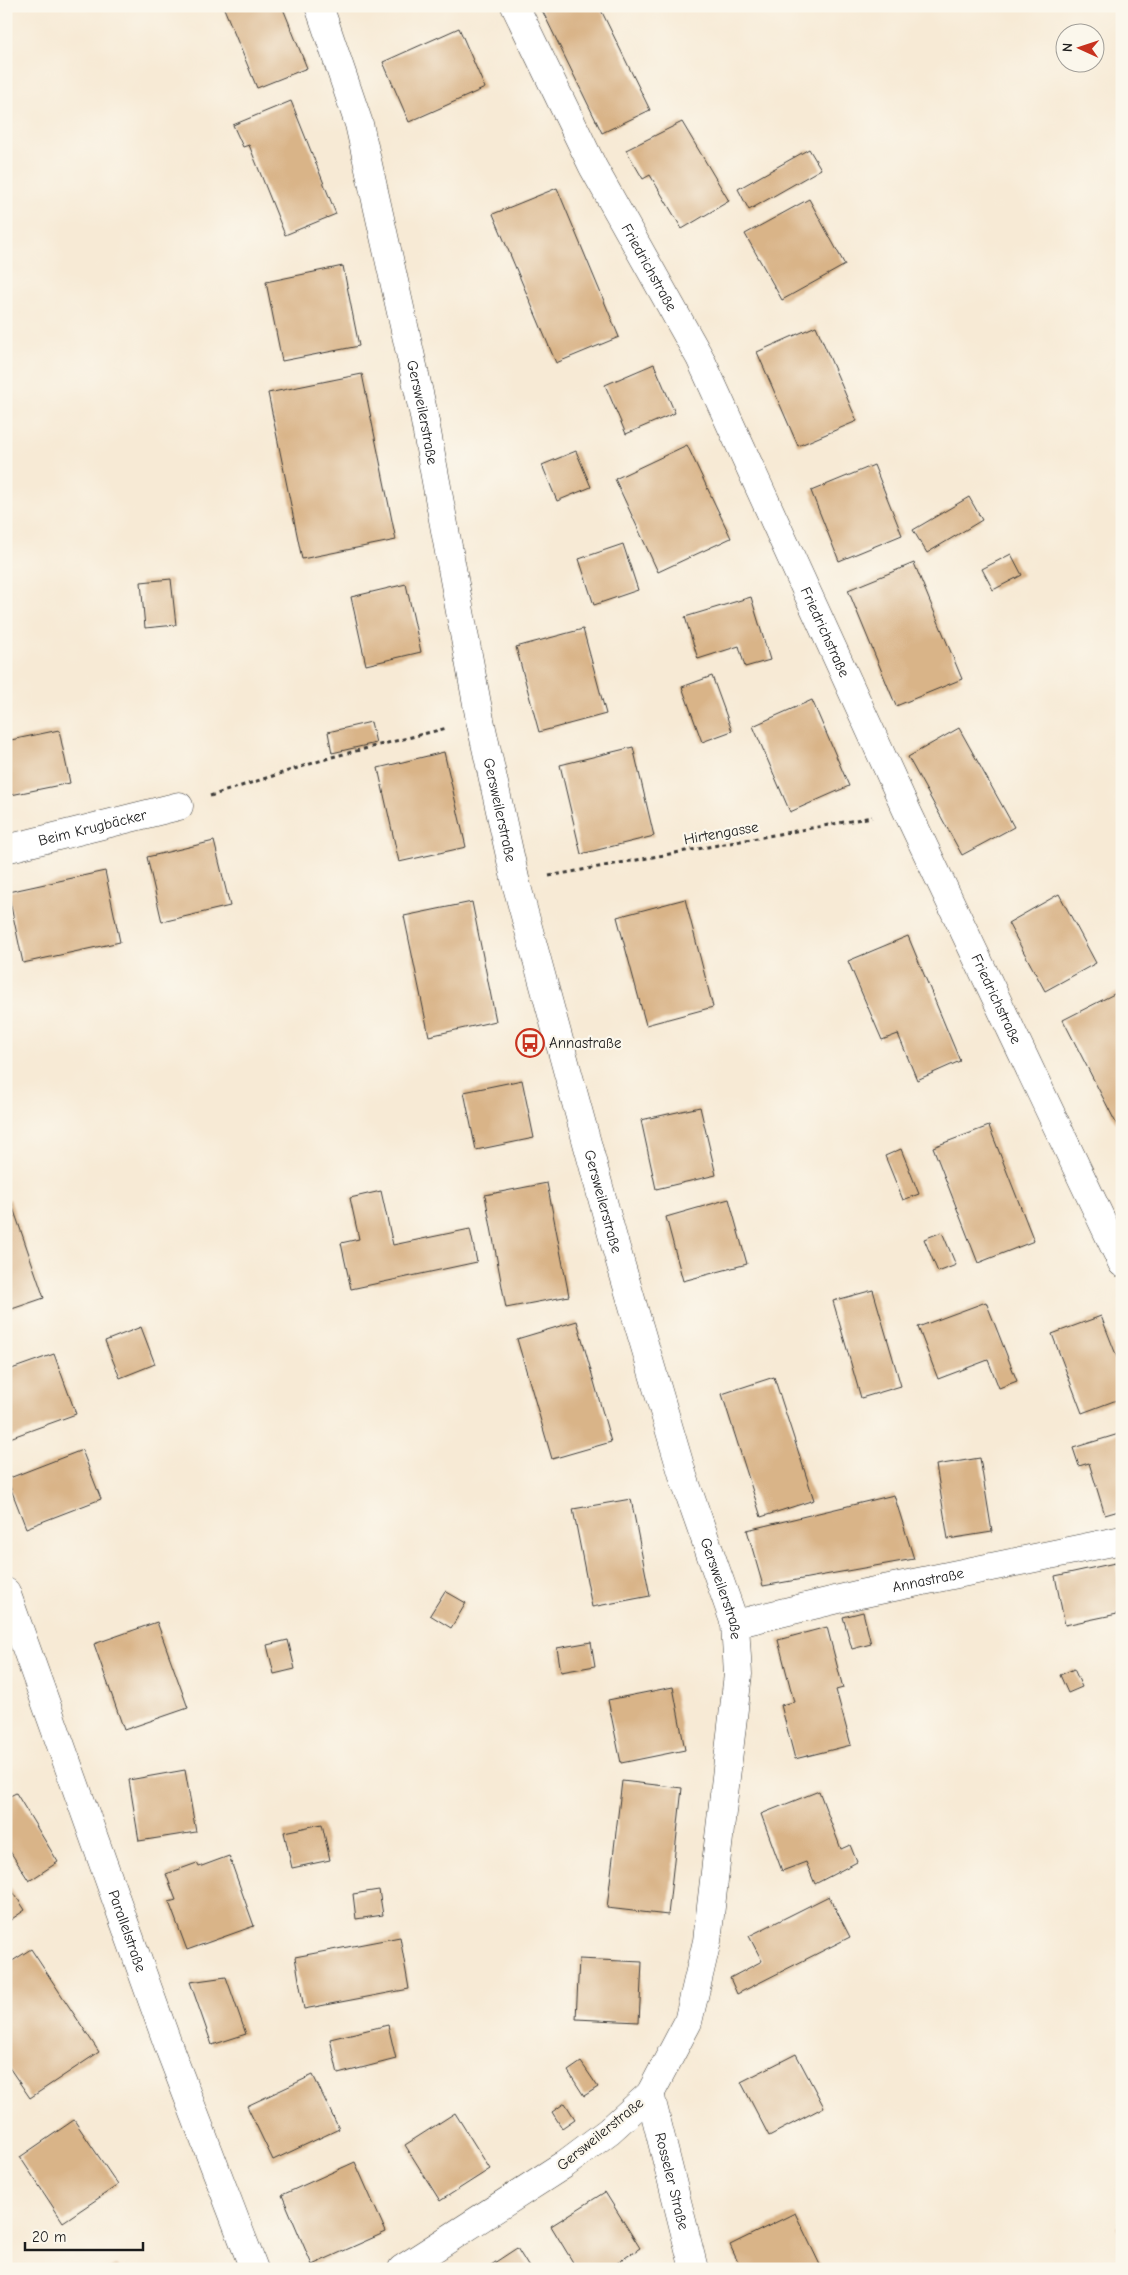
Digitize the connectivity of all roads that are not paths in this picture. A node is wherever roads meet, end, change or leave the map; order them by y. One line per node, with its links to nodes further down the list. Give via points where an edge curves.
1 (319, 6): 8 (street, Gersweilerstraße, via 360,124 423,411 480,720 516,883 613,1238 684,1476)
2 (515, 6): 5 (street, Friedrichstraße, via 593,167 700,358 907,811)
3 (178, 806): 4 (street, Beim Krugbäcker)
4 (6, 850)
5 (1122, 1263)
6 (1122, 1540): 8 (street, Annastraße, via 860,1594)
7 (6, 1592): 10 (street, Parallelstraße, via 171,2053)
8 (735, 1624): 9 (street, Gersweilerstraße, via 738,1674 707,1941 688,2022)
9 (650, 2094): 11 (street, Gersweilerstraße, via 565,2164); 12 (street, Rosseler Straße)
10 (254, 2269)
11 (402, 2269)
12 (694, 2269)

